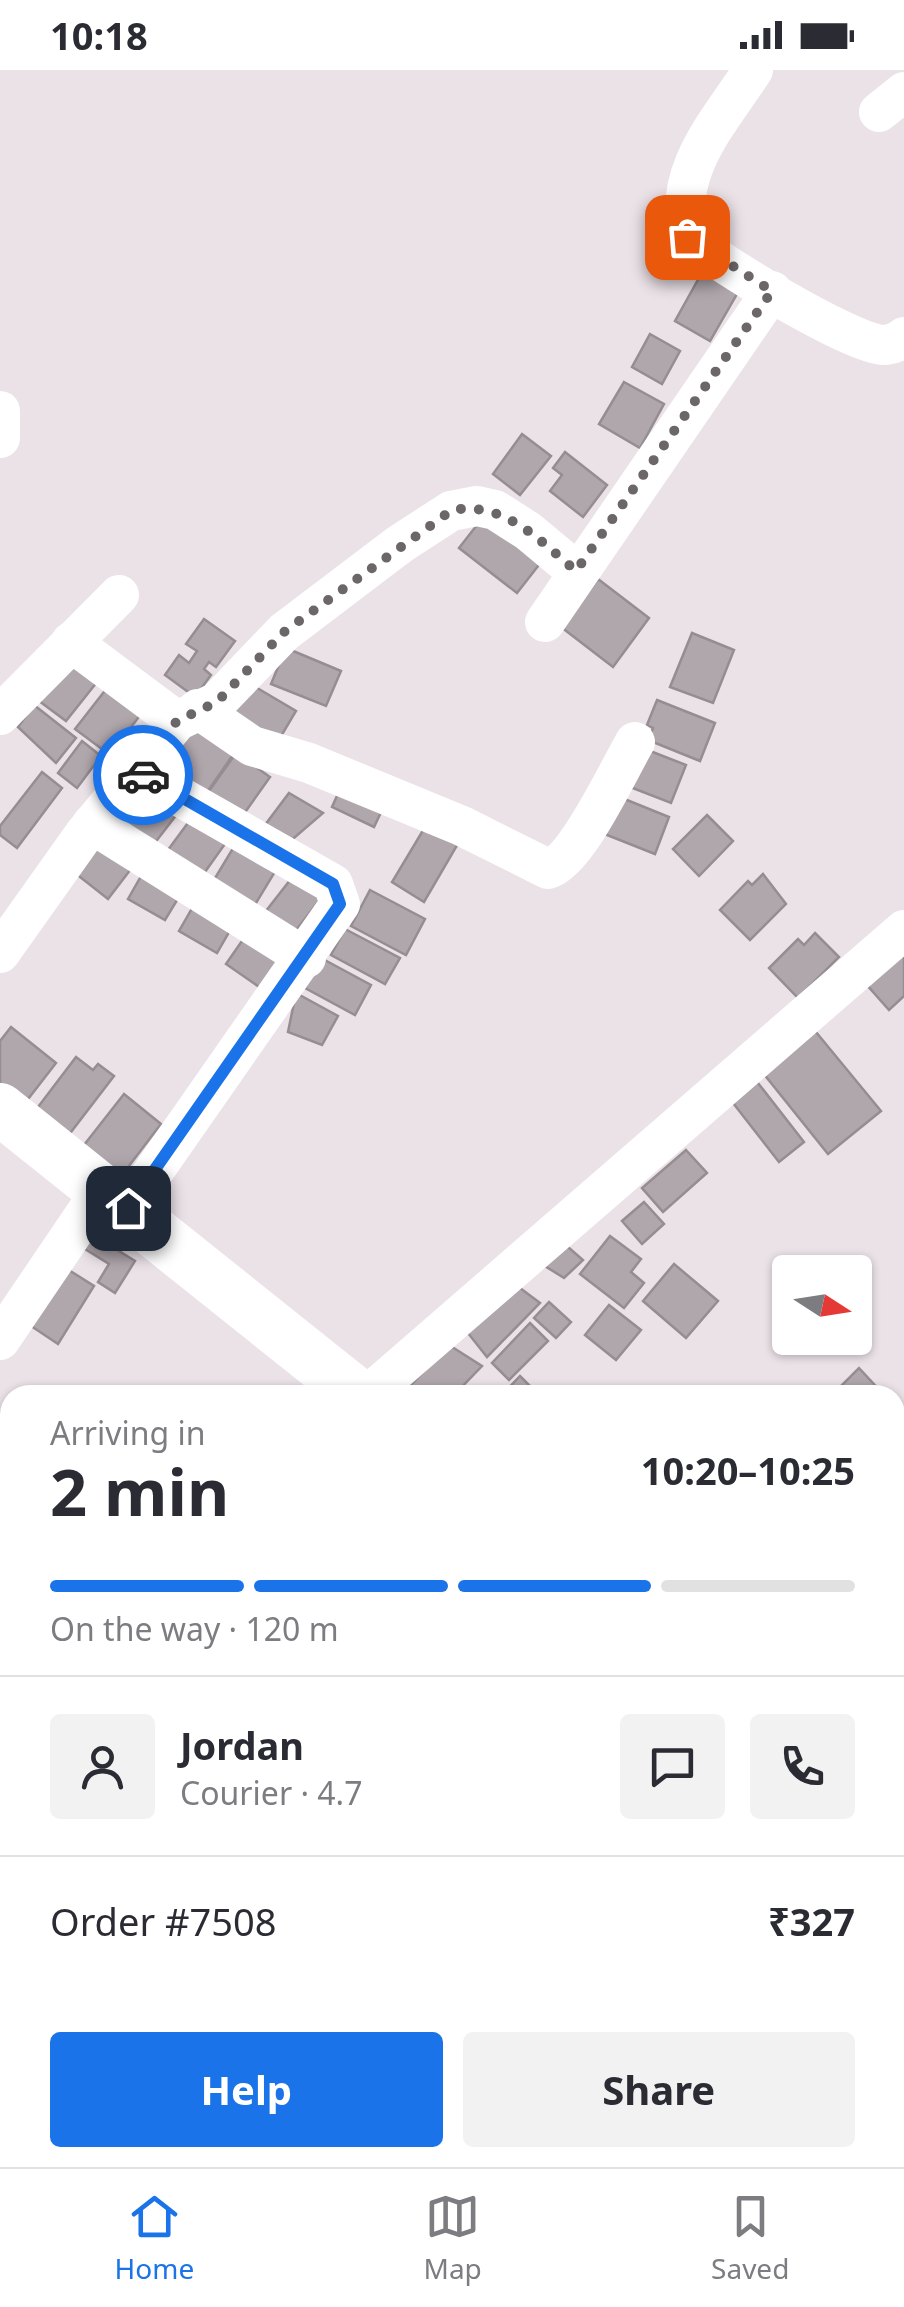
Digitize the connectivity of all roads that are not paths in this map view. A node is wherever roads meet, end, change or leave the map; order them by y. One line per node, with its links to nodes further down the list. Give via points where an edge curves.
1 (753, 70): 2 (street, via 698,156 682,208 687,237)
2 (772, 291): 3 (street, via 862,339 883,345); 6 (street)
3 (904, 337)
4 (0, 411): 5 (street)
5 (0, 438)
6 (576, 571): 8 (street); 11 (street, via 496,510 452,510 284,632 217,702)
7 (119, 595): 9 (street)
8 (545, 622)
9 (71, 642): 10 (street); 11 (street)
10 (0, 715)
11 (187, 715): 12 (street, via 446,819 548,868 559,866 576,843); 13 (street)
12 (635, 742)
13 (135, 771): 14 (street); 17 (street, via 333,884 340,904)
14 (92, 824): 16 (street); 17 (street)
15 (904, 930): 22 (street)
16 (0, 953)
17 (306, 958): 19 (street)
18 (0, 1108): 19 (main road)
19 (116, 1198): 20 (street); 21 (main road)
20 (0, 1340)
21 (346, 1385)
22 (380, 1385)

